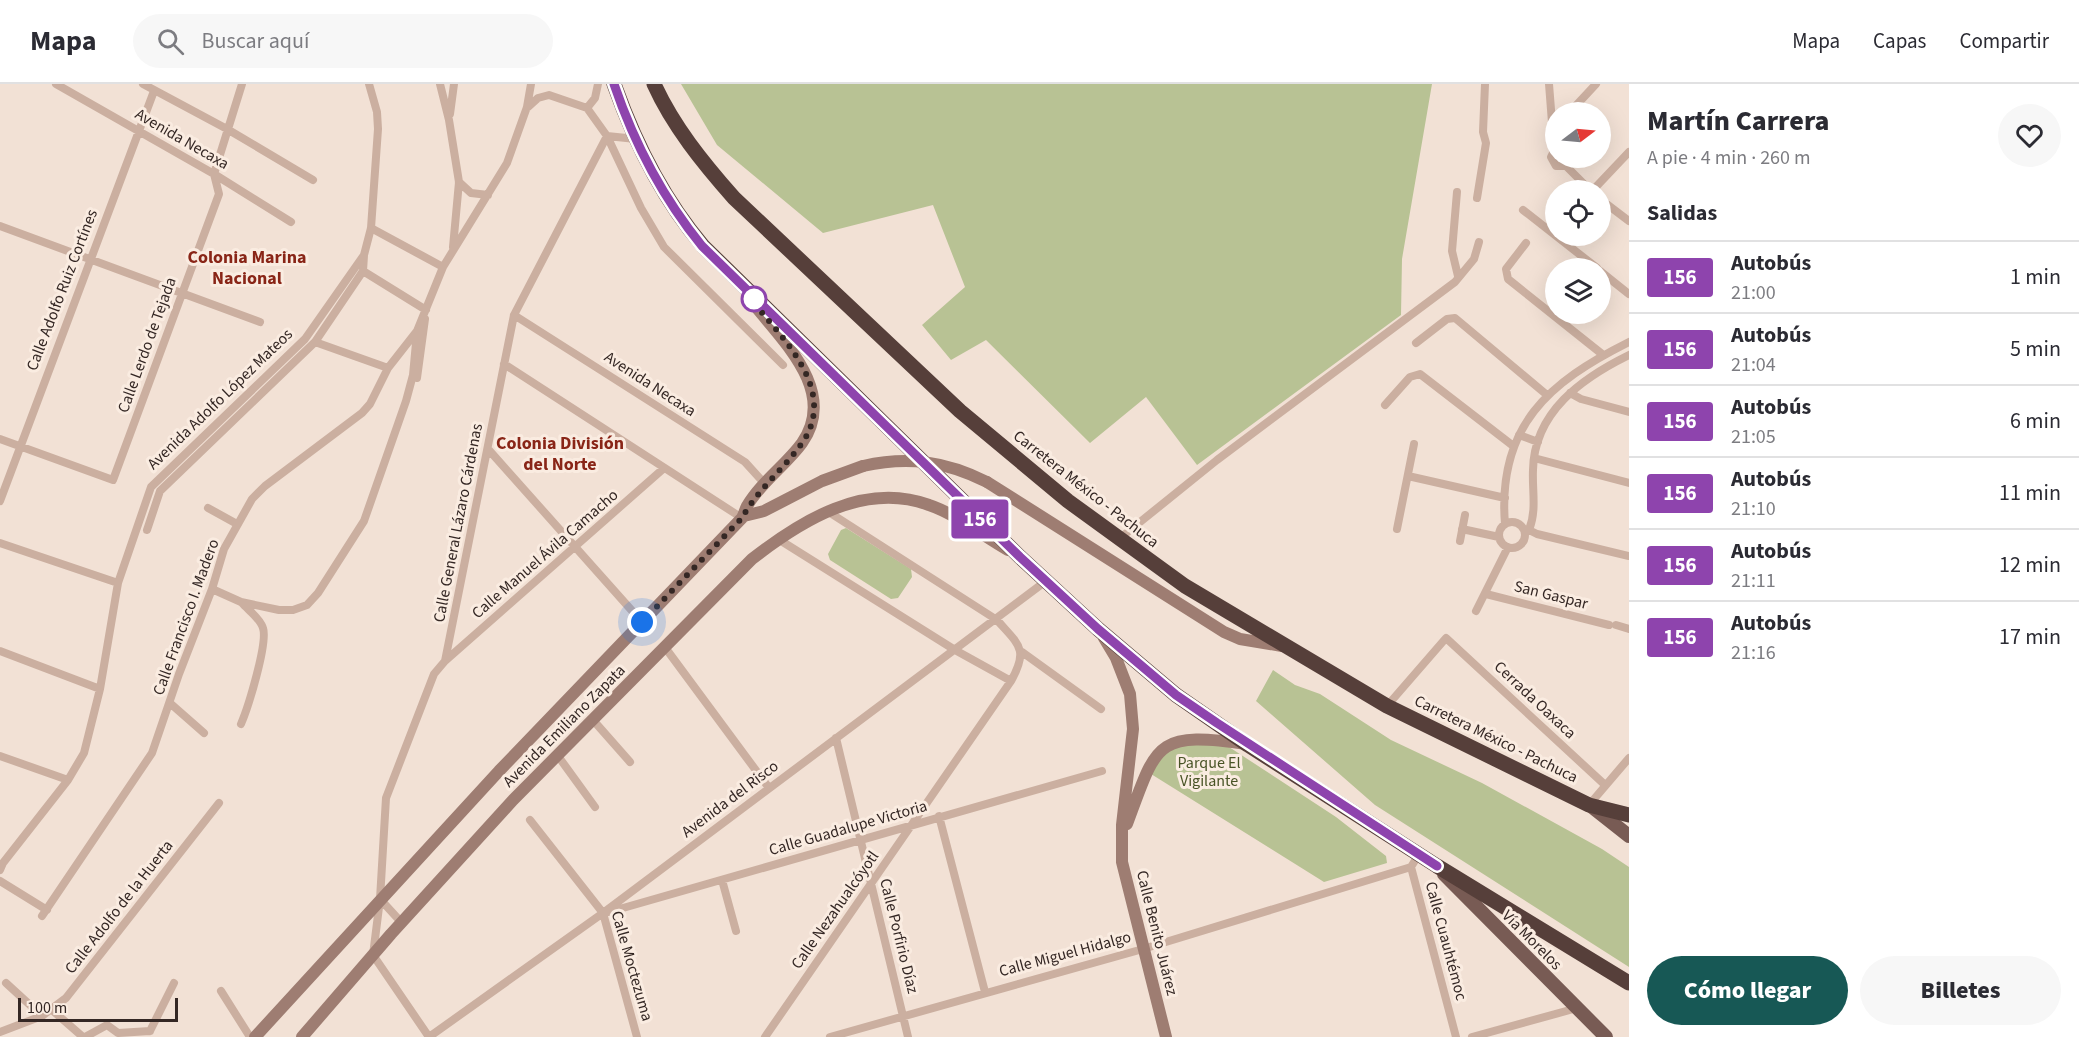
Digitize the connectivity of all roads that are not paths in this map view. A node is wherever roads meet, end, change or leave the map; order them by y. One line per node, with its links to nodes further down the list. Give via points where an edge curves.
1 (56, 84): 21 (street, Avenida Necaxa)
2 (143, 84): 14 (street, Avenida Necaxa)
3 (242, 84): 20 (street, Calle Lerdo de Tejada)
4 (369, 84): 39 (street, Avenida Adolfo López Mateos, via 378,129)
5 (440, 84): 19 (street)
6 (454, 84): 19 (street)
7 (531, 84): 17 (street, Calle Francisco I. Madero)
8 (598, 84): 18 (street, via 595,98)
9 (614, 84): 23 (highway)
10 (654, 84): 96 (highway, Carretera México - Pachuca, via 705,165 742,206 960,411)
11 (1485, 84): 33 (street, via 1486,143)
12 (1549, 84): 15 (street)
13 (1596, 84): 16 (street)
14 (154, 91): 20 (street, Avenida Necaxa); 21 (street, Calle Adolfo Ruiz Cortínes)
15 (1549, 102)
16 (1579, 102)
17 (527, 107): 18 (street, via 549,95); 32 (street, Calle Francisco I. Madero, via 507,164)
18 (587, 108): 22 (street)
19 (449, 120): 30 (street)
20 (227, 129): 26 (street, Calle Lerdo de Tejada); 27 (street, Avenida Necaxa)
21 (137, 131): 26 (street, Avenida Necaxa); 44 (street, Calle Adolfo Ruiz Cortínes)
22 (607, 136): 23 (street); 54 (street, Calle General Lázaro Cárdenas); 63 (street, via 664,247)
23 (636, 139): 49 (highway, via 677,214)
24 (1629, 152): 29 (street)
25 (1568, 168): 28 (street)
26 (214, 174): 37 (street, Avenida Necaxa); 51 (street, Calle Lerdo de Tejada, via 219,194)
27 (313, 180)
28 (1581, 180)
29 (1602, 180)
30 (459, 182): 32 (street, via 471,193); 42 (street)
31 (1457, 192): 48 (street, via 1452,251)
32 (489, 195): 42 (street, Calle Francisco I. Madero)
33 (1477, 198)
34 (1611, 207): 36 (street)
35 (1523, 210): 45 (street)
36 (1629, 221)
37 (291, 222)
38 (0, 226): 44 (street)
39 (371, 228): 43 (street, Avenida Adolfo López Mateos); 46 (street)
40 (1479, 242): 48 (street, via 1474,259)
41 (1526, 243): 60 (street, via 1506,269 1508,279)
42 (453, 248): 46 (street, Calle Francisco I. Madero)
43 (364, 255): 47 (street); 104 (street, Avenida Adolfo López Mateos, via 305,339 151,487)
44 (91, 258): 51 (street); 74 (street, Calle Adolfo Ruiz Cortínes)
45 (1584, 258)
46 (443, 267): 53 (street, Calle Francisco I. Madero)
47 (363, 271): 53 (street); 57 (street)
48 (1458, 276): 96 (street)
49 (735, 280): 81 (main road, Avenida Emiliano Zapata, via 799,360 813,397 814,415 802,443); 102 (highway)
50 (1611, 280): 52 (street)
51 (182, 292): 55 (street); 74 (street, Calle Lerdo de Tejada, via 113,480)
52 (1629, 294)
53 (426, 310): 56 (street, Calle Francisco I. Madero); 76 (street, via 418,375)
54 (514, 315): 62 (street, Calle General Lázaro Cárdenas); 81 (street, Avenida Necaxa, via 745,462)
55 (260, 322)
56 (417, 331): 64 (street, Calle Francisco I. Madero); 107 (street, via 406,401 364,521 334,572 307,605 293,610)
57 (315, 342): 64 (street); 92 (street, via 160,491)
58 (1416, 343): 66 (street, via 1447,319 1455,318)
59 (1628, 345): 60 (street)
60 (1602, 354): 66 (street)
61 (1629, 355): 65 (street, via 1597,372)
62 (504, 364): 75 (street, Calle General Lázaro Cárdenas); 78 (street)
63 (783, 365)
64 (388, 368): 88 (street, Calle Francisco I. Madero, via 362,413 265,486)
65 (1570, 393): 68 (street); 71 (street, via 1547,419)
66 (1547, 395): 69 (street)
67 (1385, 405): 73 (street, via 1410,377 1420,374)
68 (1629, 412)
69 (1519, 435): 71 (street); 73 (street)
70 (0, 439): 74 (street)
71 (1538, 442): 77 (street)
72 (1414, 444): 79 (street)
73 (1512, 445): 82 (street)
74 (20, 446): 83 (street, Calle Adolfo Ruiz Cortínes)
75 (488, 449): 100 (street); 118 (street, Calle General Lázaro Cárdenas)
76 (392, 453)
77 (1534, 458): 80 (street); 93 (street, via 1535,503)
78 (663, 469): 87 (street); 100 (street, Calle Manuel Ávila Camacho)
79 (1408, 476): 82 (street); 90 (street)
80 (1629, 483)
81 (765, 484): 87 (main road, Avenida Emiliano Zapata)
82 (1504, 498): 89 (street)
83 (0, 501)
84 (207, 508): 88 (street)
85 (827, 511): 95 (main road, Avenida Emiliano Zapata); 102 (main road, Avenida Emiliano Zapata, via 879,498 928,504); 109 (street)
86 (1465, 515): 91 (street)
87 (743, 517): 110 (main road, Avenida Emiliano Zapata); 114 (main road, bridge, via 863,466 904,460 934,462 987,482 1224,632 1240,639)
88 (237, 524): 105 (street, Calle Francisco I. Madero, via 224,549)
89 (1505, 524): 93 (street, via 1518,523); 94 (street)
90 (1396, 529)
91 (1462, 529): 94 (street); 97 (street)
92 (147, 531)
93 (1527, 532): 99 (street, via 1520,544); 101 (street)
94 (1499, 537): 99 (street)
95 (778, 539): 113 (main road, Avenida Emiliano Zapata, via 752,559); 115 (street)
96 (1119, 539): 114 (highway, Carretera México - Pachuca, via 1185,586)
97 (1460, 541)
98 (0, 543): 104 (street)
99 (1508, 547): 106 (street)
100 (575, 548): 110 (street); 118 (street, Calle Manuel Ávila Camacho)
101 (1629, 556)
102 (1020, 557): 103 (highway)
103 (1046, 581): 109 (street, Avenida del Risco); 111 (highway)
104 (118, 583): 120 (street, Avenida Adolfo López Mateos)
105 (212, 589): 107 (street); 121 (street, Calle Francisco I. Madero)
106 (1486, 594): 108 (street); 112 (street, San Gaspar)
107 (241, 602): 125 (street, via 259,621 264,634)
108 (1476, 611)
109 (997, 620): 115 (street, Avenida del Risco); 117 (street)
110 (642, 622): 153 (main road, Avenida Emiliano Zapata)
111 (1098, 629): 128 (highway, via 1176,695); 144 (main road, Calle Benito Juárez, via 1120,668 1133,713)
112 (1629, 629)
113 (664, 646): 124 (main road, Avenida Emiliano Zapata); 136 (street)
114 (1288, 647): 122 (highway, Carretera México - Pachuca)
115 (954, 650): 119 (street); 127 (street, Avenida del Risco)
116 (0, 651): 120 (street)
117 (1022, 652): 119 (street, Calle Nezahualcóyotl); 123 (street)
118 (445, 661): 153 (street, Calle General Lázaro Cárdenas, via 434,674 386,798)
119 (1011, 681): 143 (street, Calle Nezahualcóyotl)
120 (100, 689): 134 (street, Avenida Adolfo López Mateos, via 84,753)
121 (171, 704): 126 (street); 151 (street, Calle Francisco I. Madero, via 152,753 44,913)
122 (1387, 706): 135 (street, Cerrada Oaxaca, via 1446,638); 138 (highway, Carretera México - Pachuca)
123 (1101, 709)
124 (593, 720): 130 (main road, Avenida Emiliano Zapata); 132 (street)
125 (241, 724)
126 (204, 733)
127 (836, 738): 136 (street, Avenida del Risco); 146 (street, Calle Porfirio Díaz)
128 (1248, 745): 144 (main road, Calle Benito Juárez, via 1194,738 1168,745 1141,778); 147 (highway)
129 (0, 756): 134 (street)
130 (558, 756): 139 (street); 155 (main road, Avenida Emiliano Zapata)
131 (1629, 758): 135 (street)
132 (630, 762)
133 (1102, 771): 141 (street, Calle Guadalupe Victoria)
134 (68, 780): 148 (street, Avenida Adolfo López Mateos)
135 (1604, 784): 138 (street)
136 (769, 788): 154 (street, Avenida del Risco)
137 (219, 803): 165 (street, Calle Adolfo de la Huerta, via 66,998)
138 (1589, 805): 140 (highway, Carretera México - Pachuca); 145 (main road)
139 (595, 807)
140 (1629, 815)
141 (939, 816): 143 (street, Calle Guadalupe Victoria); 163 (street)
142 (530, 820): 154 (street, Calle Moctezuma)
143 (915, 823): 146 (street, Calle Guadalupe Victoria); 152 (street, Calle Nezahualcóyotl)
144 (1122, 836): 157 (main road, Calle Benito Juárez, via 1122,862)
145 (1629, 836)
146 (860, 839): 150 (street, Calle Guadalupe Victoria); 152 (street, Calle Porfirio Díaz)
147 (1415, 860): 149 (highway); 157 (street, Calle Miguel Hidalgo); 179 (street, Calle Cuauhtémoc)
148 (1, 865)
149 (1437, 866): 161 (highway); 164 (main road, Vía Morelos)
150 (722, 880): 154 (street, Calle Guadalupe Victoria); 156 (street)
151 (0, 881)
152 (871, 885): 167 (street, Calle Porfirio Díaz); 175 (street, Calle Nezahualcóyotl)
153 (380, 899): 155 (street); 158 (street, Calle General Lázaro Cárdenas); 171 (main road, Avenida Emiliano Zapata)
154 (603, 913): 173 (street, Avenida del Risco); 174 (street, Calle Moctezuma)
155 (401, 922): 158 (main road, Avenida Emiliano Zapata)
156 (736, 931)
157 (1143, 949): 163 (street, Calle Miguel Hidalgo); 178 (main road, Calle Benito Juárez)
158 (373, 955): 172 (main road, Avenida Emiliano Zapata); 173 (street)
159 (6, 983): 166 (street)
160 (174, 983): 169 (street)
161 (1629, 983)
162 (220, 991): 171 (street)
163 (985, 992): 167 (street, Calle Miguel Hidalgo)
164 (1577, 1008): 180 (street); 181 (main road, Vía Morelos)
165 (52, 1010): 166 (street, Calle Adolfo de la Huerta); 170 (street)
166 (42, 1016): 168 (street, Calle Adolfo de la Huerta)
167 (903, 1016): 176 (street, Calle Miguel Hidalgo); 177 (street, Calle Porfirio Díaz)
168 (0, 1032)
169 (151, 1034): 170 (street, via 118,1032 107,1025)
170 (84, 1037)
171 (252, 1037)
172 (302, 1037)
173 (429, 1037)
174 (637, 1037)
175 (765, 1037)
176 (830, 1037)
177 (908, 1037)
178 (1166, 1037)
179 (1456, 1037)
180 (1472, 1037)
181 (1606, 1037)

